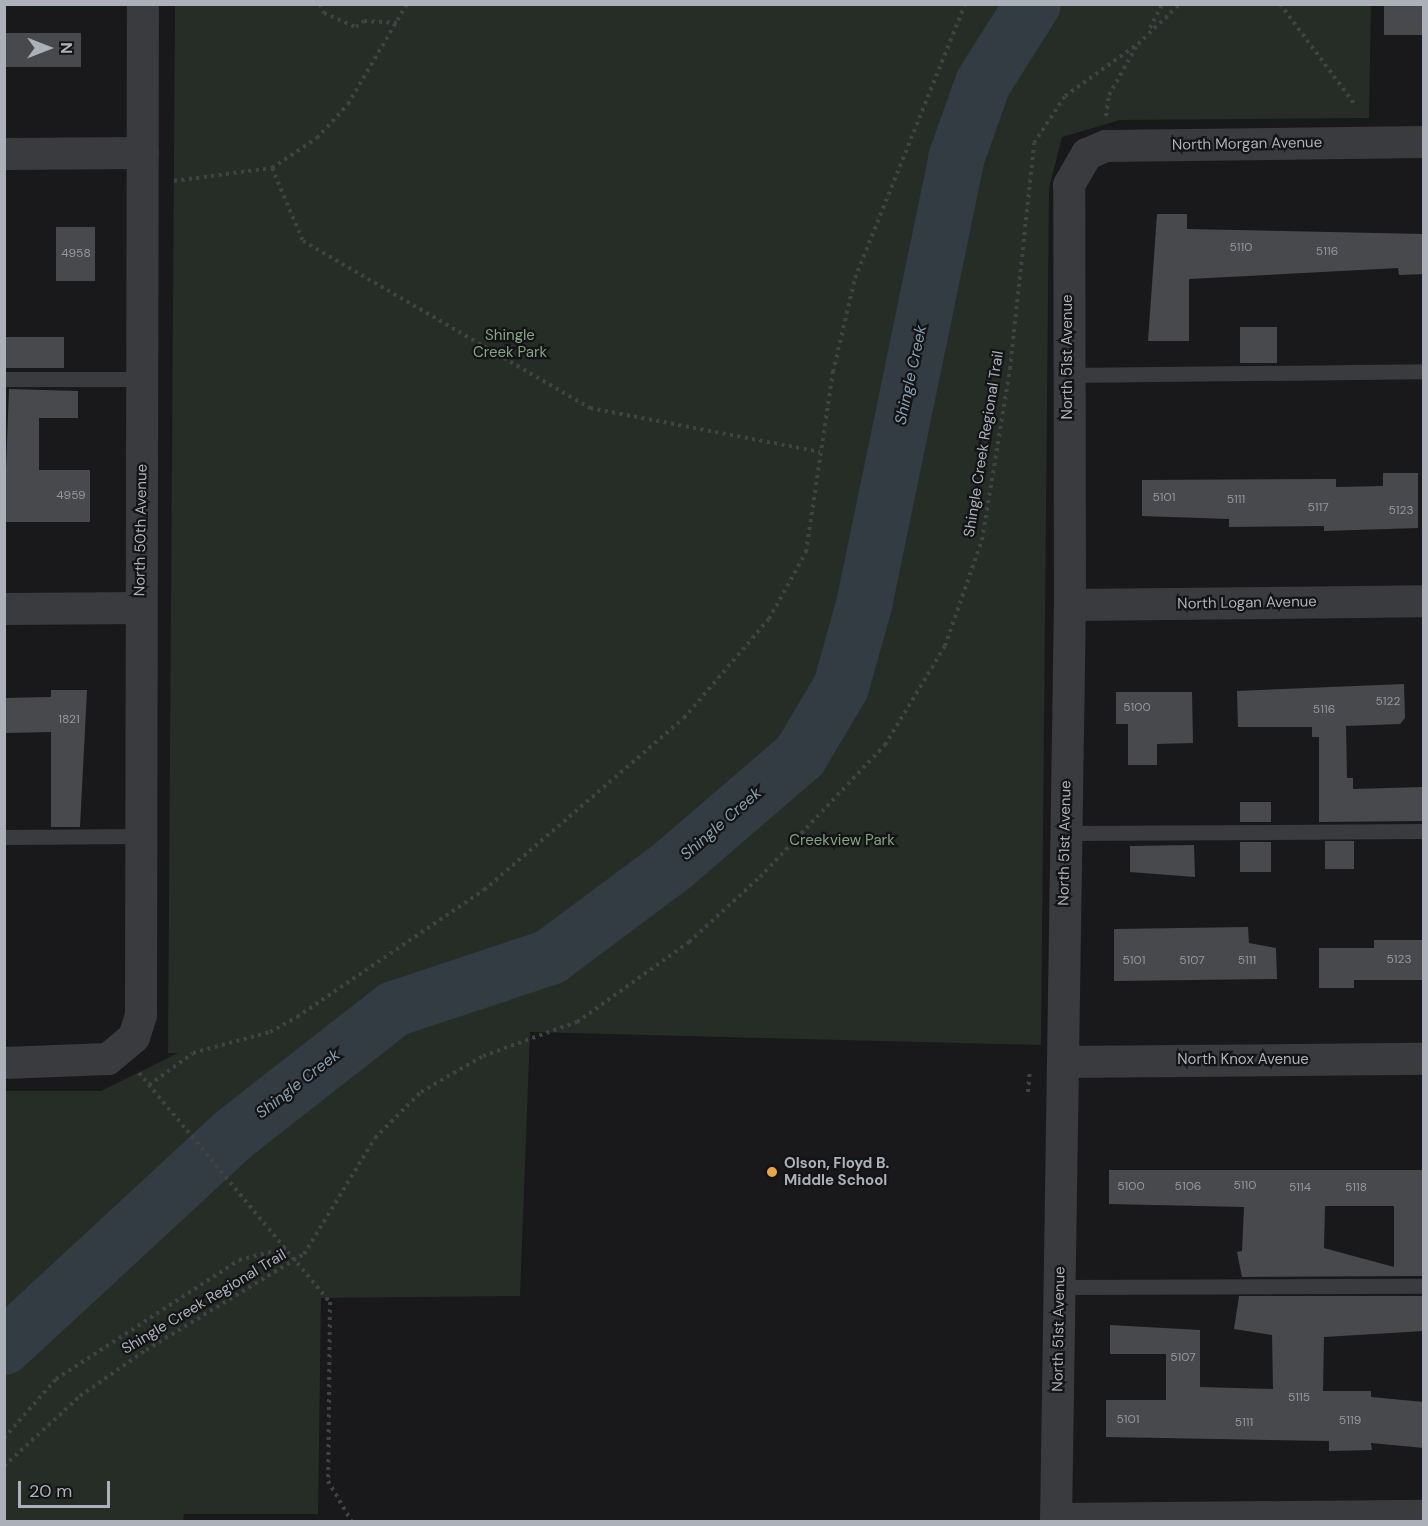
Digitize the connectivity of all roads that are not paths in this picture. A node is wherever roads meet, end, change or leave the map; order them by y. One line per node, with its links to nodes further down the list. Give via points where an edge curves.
1 (143, 4): 5 (street, North 50th Avenue)
2 (1424, 142): 4 (street, North Morgan Avenue, via 1106,146 1087,153)
3 (4, 154): 5 (street)
4 (1078, 166): 7 (street, North 51st Avenue, via 1069,185)
5 (143, 168): 9 (street, North 50th Avenue)
6 (1424, 371): 7 (lane)
7 (1067, 375): 11 (street, North 51st Avenue)
8 (4, 379): 9 (lane)
9 (143, 379): 12 (street, North 50th Avenue)
10 (1424, 601): 11 (street, North Logan Avenue)
11 (1070, 605): 15 (street, North 51st Avenue)
12 (141, 608): 13 (street); 16 (street, North 50th Avenue)
13 (4, 609)
14 (1424, 831): 15 (lane)
15 (1065, 833): 19 (street, North 51st Avenue)
16 (141, 836): 17 (lane); 20 (street, North 50th Avenue, via 141,1015 131,1061)
17 (4, 837)
18 (1424, 1059): 19 (street, North Knox Avenue)
19 (1063, 1062): 22 (street, North 51st Avenue)
20 (4, 1063)
21 (1424, 1286): 22 (lane)
22 (1060, 1287): 24 (street, North 51st Avenue)
23 (1424, 1516): 24 (street)
24 (1056, 1520)

